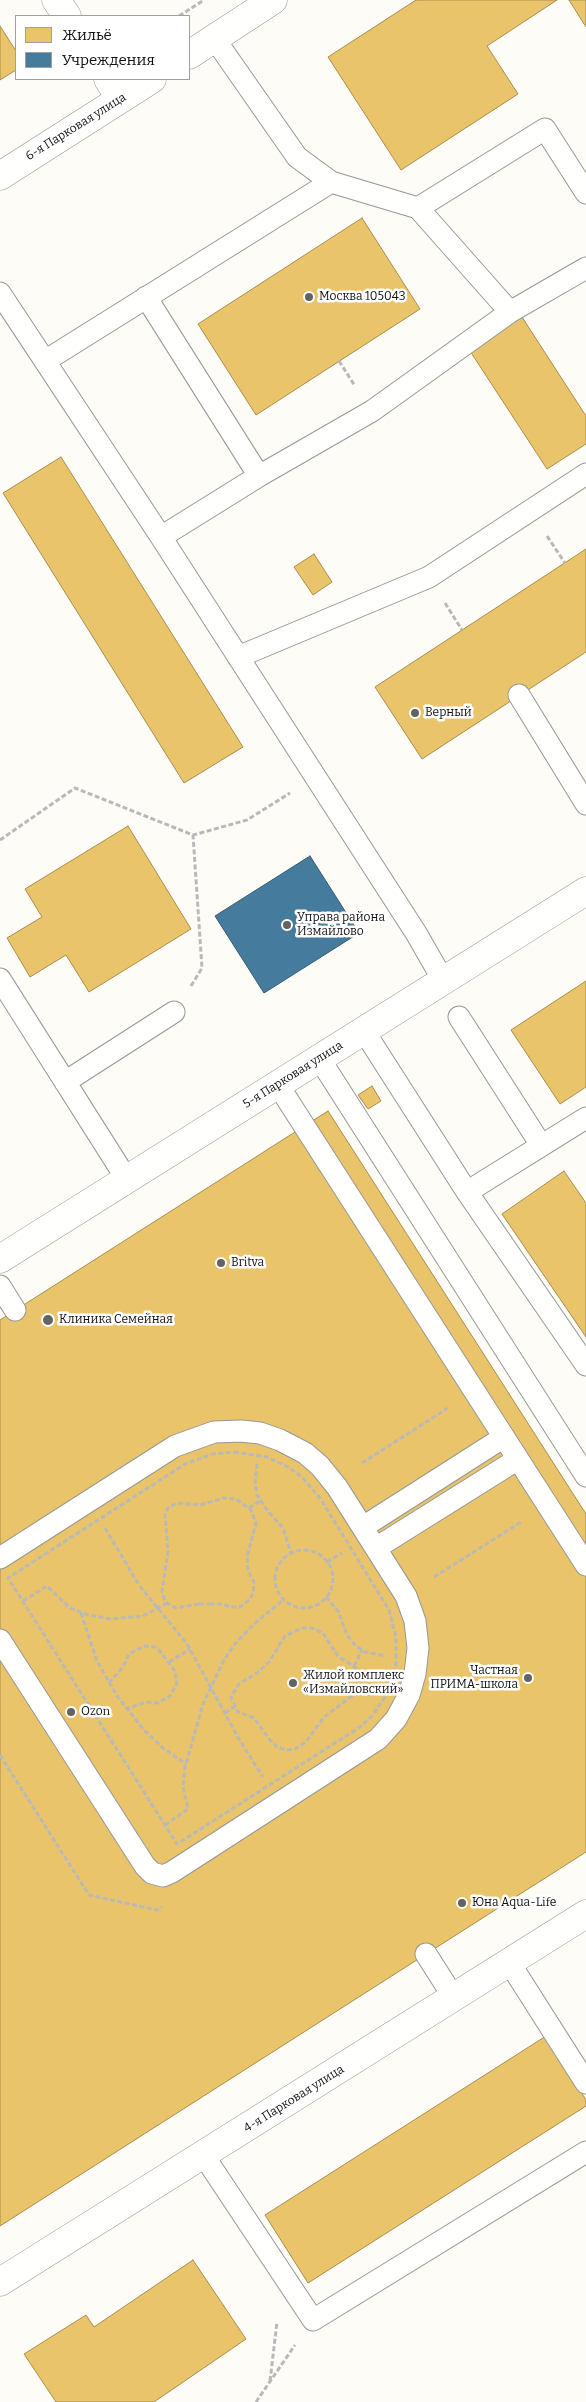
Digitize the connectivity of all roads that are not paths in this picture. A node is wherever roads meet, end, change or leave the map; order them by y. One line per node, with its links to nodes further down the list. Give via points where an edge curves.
1 (56, 0): 3 (street)
2 (273, 0): 4 (street)
3 (66, 15)
4 (214, 38): 5 (street); 9 (lane, via 297,156)
5 (190, 54)
6 (148, 80): 7 (street, 6-я Парковая улица)
7 (114, 89): 8 (street, 6-я Парковая улица)
8 (0, 176)
9 (331, 182): 11 (lane); 14 (lane)
10 (586, 193): 11 (lane, via 544,129)
11 (418, 208): 15 (lane)
12 (586, 268): 15 (lane)
13 (0, 293): 16 (lane)
14 (146, 297): 16 (lane); 18 (lane)
15 (510, 312): 18 (lane, via 372,411)
16 (45, 361): 19 (lane)
17 (586, 474): 20 (lane, via 429,577)
18 (258, 476): 19 (lane)
19 (161, 537): 20 (lane)
20 (238, 657): 25 (lane)
21 (519, 696): 22 (lane)
22 (586, 804)
23 (586, 891): 25 (street, 5-я Парковая улица)
24 (0, 979): 30 (lane)
25 (443, 980): 28 (street, 5-я Парковая улица)
26 (174, 1012): 30 (lane)
27 (459, 1017): 33 (lane)
28 (364, 1031): 29 (street, 5-я Парковая улица); 35 (lane)
29 (320, 1058): 31 (street, 5-я Парковая улица); 42 (lane)
30 (65, 1082): 34 (lane)
31 (278, 1085): 34 (street, 5-я Парковая улица); 40 (lane)
32 (586, 1118): 33 (lane)
33 (541, 1145): 35 (lane)
34 (126, 1178): 36 (street, 5-я Парковая улица)
35 (467, 1192): 39 (lane)
36 (0, 1259)
37 (0, 1286): 38 (lane)
38 (15, 1310)
39 (586, 1365)
40 (504, 1437): 41 (lane); 43 (lane)
41 (518, 1459): 44 (lane); 46 (lane)
42 (586, 1476)
43 (363, 1527): 44 (lane); 45 (lane, via 329,1476 305,1453 268,1436 227,1431 200,1436 175,1446)
44 (376, 1548): 47 (lane, via 408,1602 418,1641 414,1681 396,1719 362,1751 168,1874 152,1873 145,1866)
45 (0, 1558)
46 (586, 1564)
47 (0, 1640)
48 (586, 1914): 50 (street, 4-я Парковая улица)
49 (426, 1954): 51 (lane)
50 (509, 1962): 51 (street, 4-я Парковая улица); 52 (lane)
51 (454, 1998): 54 (street, 4-я Парковая улица)
52 (586, 2083)
53 (586, 2152): 54 (lane, via 313,2320)
54 (204, 2156): 55 (street, 4-я Парковая улица)
55 (0, 2282)

